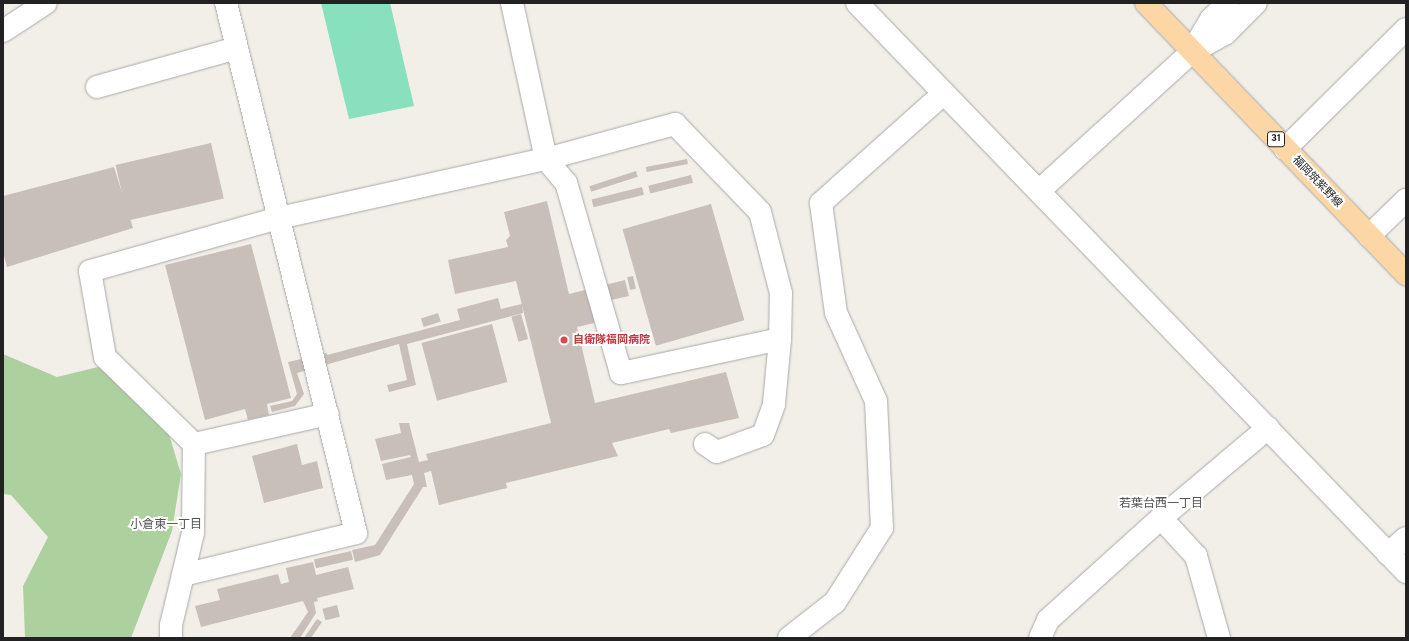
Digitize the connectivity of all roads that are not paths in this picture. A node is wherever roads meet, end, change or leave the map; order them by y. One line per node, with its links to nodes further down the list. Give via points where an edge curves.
1 (46, 3): 9 (street)
2 (226, 3): 10 (street)
3 (512, 3): 15 (street)
4 (857, 3): 13 (street)
5 (1146, 3): 11 (main road, 福岡筑紫野線 / 31)
6 (1228, 3): 11 (street, via 1212,19)
7 (1256, 3): 11 (street, via 1226,33)
8 (1406, 29): 14 (street)
9 (3, 31)
10 (237, 48): 12 (street); 18 (street)
11 (1192, 52): 14 (main road, 福岡筑紫野線 / 31); 16 (street)
12 (97, 87)
13 (944, 93): 16 (street); 32 (street, via 821,203 836,313 876,401 882,528 835,602)
14 (1285, 149): 19 (main road, 福岡筑紫野線 / 31)
15 (546, 159): 18 (street); 21 (street, via 675,124 760,212 781,293); 21 (street, via 566,183 621,373)
16 (1039, 191): 23 (street)
17 (1406, 200): 19 (street)
18 (279, 218): 22 (street); 24 (street, via 90,271 105,357)
19 (1369, 236): 20 (main road, 福岡筑紫野線 / 31)
20 (1406, 274)
21 (780, 339): 25 (street, via 774,404 763,435 717,452)
22 (328, 414): 24 (street); 30 (street, via 356,533)
23 (1268, 428): 26 (street); 28 (street)
24 (194, 444): 30 (street, via 193,533)
25 (705, 444)
26 (1161, 518): 33 (street, via 1048,620); 34 (street, via 1196,556)
27 (1406, 538): 28 (street)
28 (1388, 554): 29 (street)
29 (1406, 572)
30 (183, 575): 31 (street, via 171,625)
31 (172, 638)
32 (789, 638)
33 (1040, 638)
34 (1218, 638)

